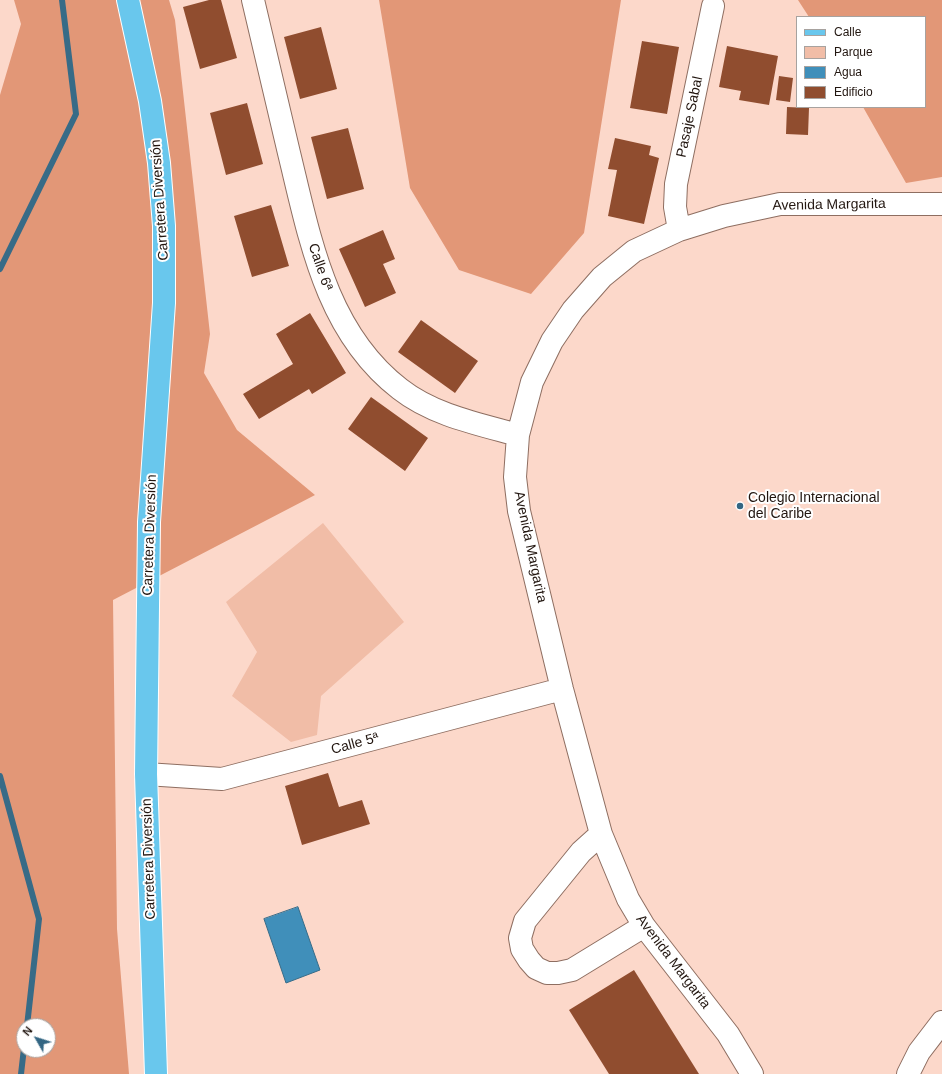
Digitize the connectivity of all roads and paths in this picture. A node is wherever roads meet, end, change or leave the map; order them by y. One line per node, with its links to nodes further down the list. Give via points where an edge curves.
1 (128, 0): 8 (main road, Carretera Diversión, via 150,101 159,163 164,226 164,303 148,522)
2 (253, 0): 6 (street, Calle 6ª, via 311,243 328,294 348,332 370,361 400,390 434,409 468,422)
3 (713, 6): 5 (street, Pasaje Sabal, via 676,184 675,207)
4 (942, 204): 5 (street, Avenida Margarita, via 780,204 724,216)
5 (679, 230): 6 (street, Avenida Margarita, via 634,250 602,277 573,310 552,341 532,382)
6 (518, 434): 7 (street, Avenida Margarita, via 516,477 519,511)
7 (562, 689): 8 (street, Calle 5ª, via 222,779); 9 (street, Avenida Margarita)
8 (146, 774): 12 (main road, Carretera Diversión)
9 (601, 834): 10 (street, Avenida Margarita, via 628,899); 10 (street, via 581,852 525,922 520,938 522,949 536,968 547,973 558,973 572,970)
10 (644, 926): 13 (street, Avenida Margarita, via 728,1034)
11 (942, 1022): 14 (street, via 919,1052)
12 (156, 1074)
13 (752, 1074)
14 (908, 1074)

